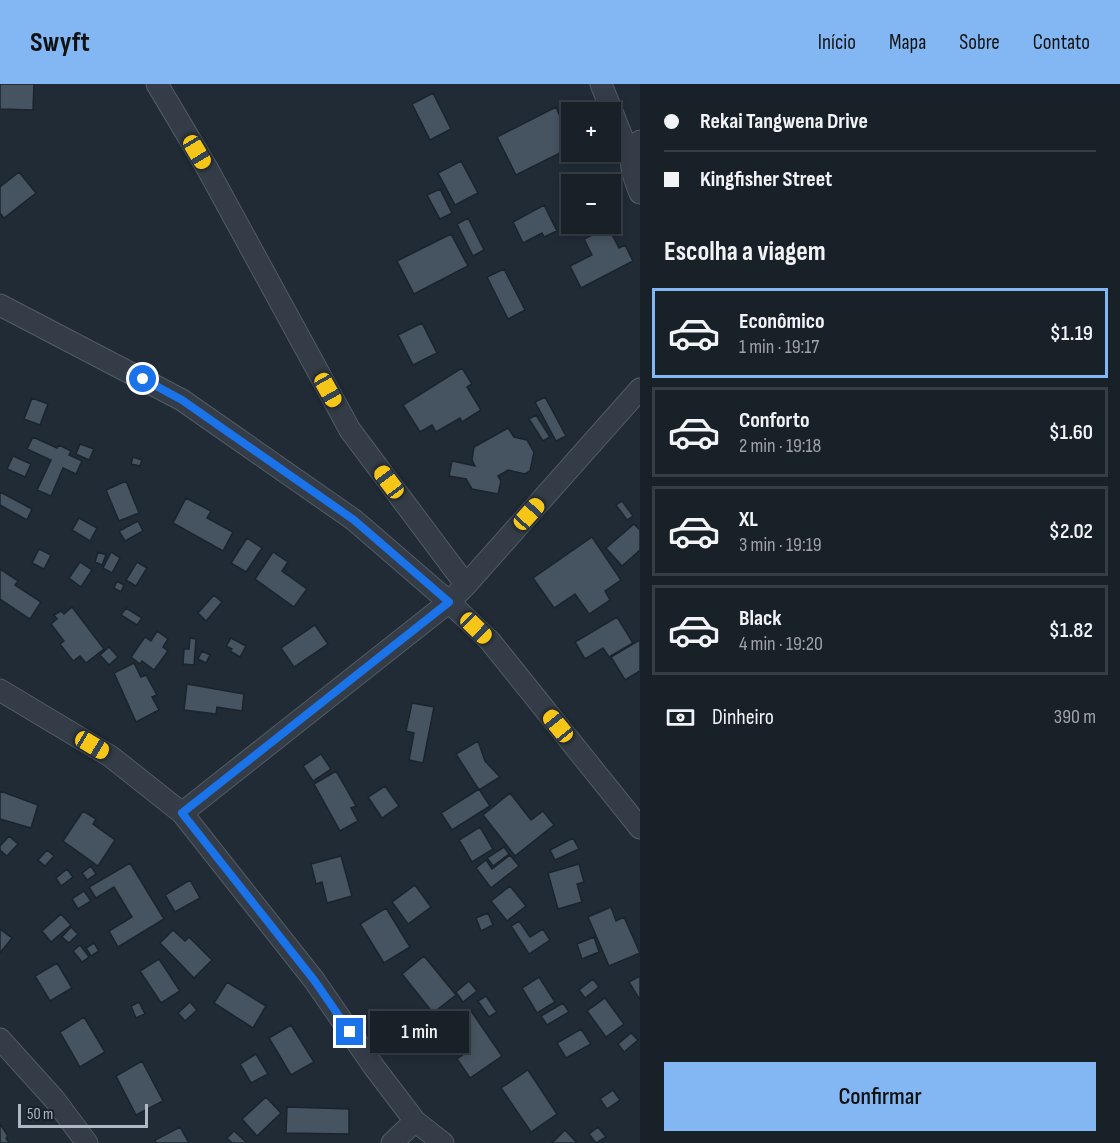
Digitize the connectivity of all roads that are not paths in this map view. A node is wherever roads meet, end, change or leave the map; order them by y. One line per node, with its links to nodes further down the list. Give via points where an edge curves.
1 (157, 84): 7 (street, via 350,430)
2 (601, 84): 3 (street)
3 (635, 149): 4 (street)
4 (640, 193)
5 (0, 305): 8 (street, via 182,400 354,520)
6 (640, 389): 7 (street)
7 (466, 585): 8 (street)
8 (449, 602): 10 (street); 11 (street, via 490,641)
9 (0, 690): 10 (street, via 110,756)
10 (182, 813): 13 (street, via 314,980)
11 (640, 828)
12 (0, 1039): 14 (street, via 55,1100)
13 (415, 1121): 15 (street); 16 (street)
14 (87, 1143)
15 (392, 1143)
16 (443, 1143)

